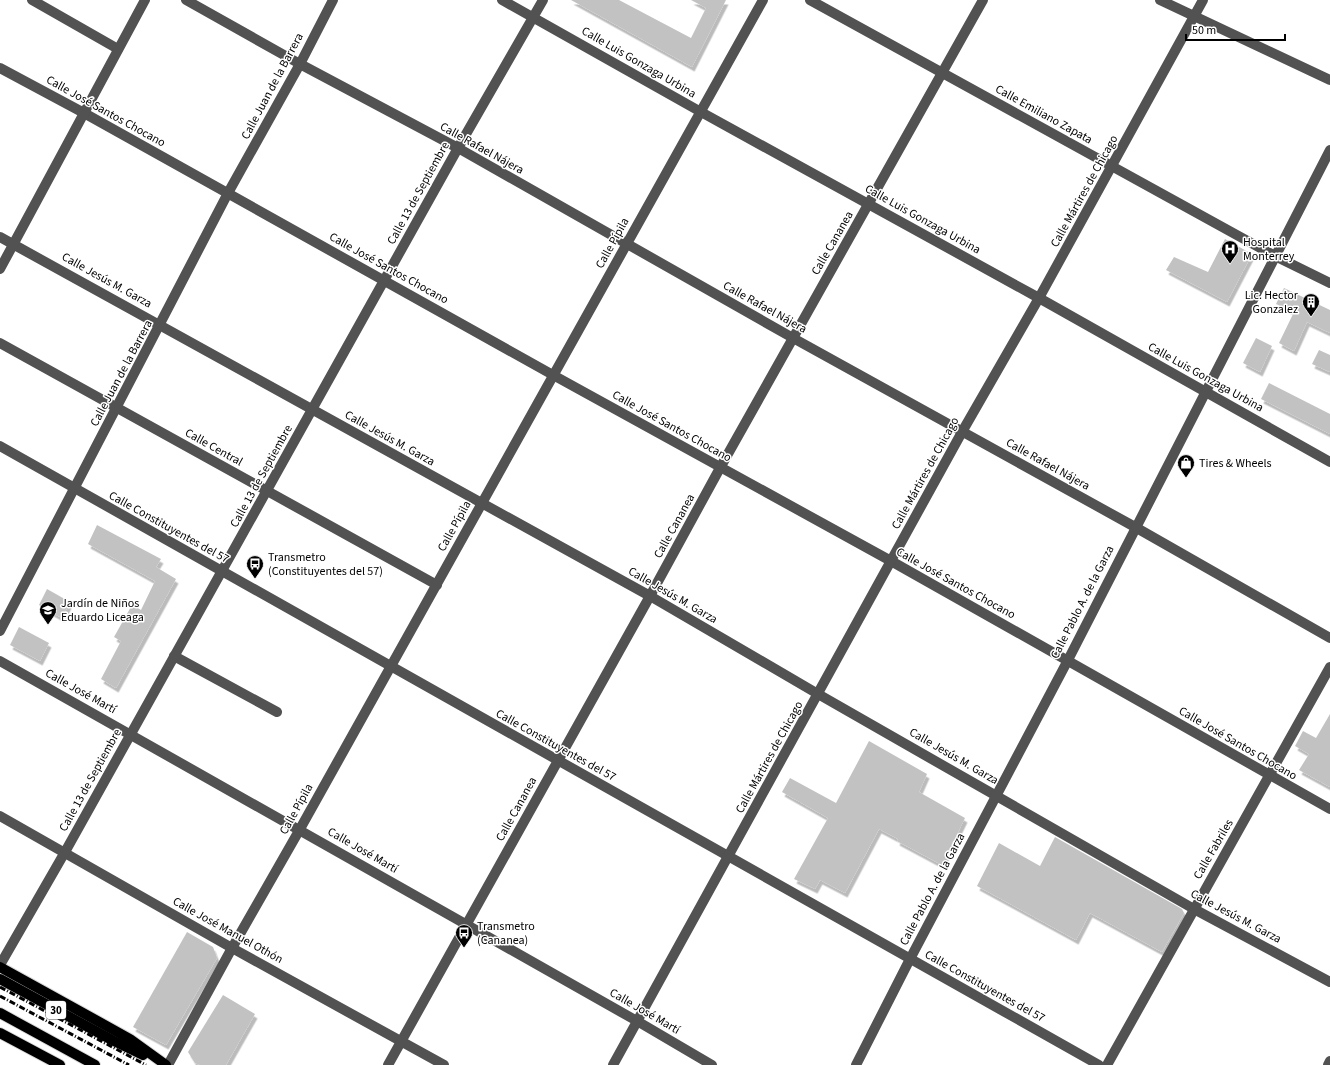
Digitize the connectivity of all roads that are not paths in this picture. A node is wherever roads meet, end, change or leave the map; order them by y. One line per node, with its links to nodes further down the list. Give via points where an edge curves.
1 (32, 0): 14 (street)
2 (145, 0): 14 (street)
3 (186, 0): 15 (street, Calle Rafael Nájera)
4 (333, 0): 15 (street, Calle Juan de la Barrera)
5 (502, 0): 13 (street, Calle Luis Gonzaga Urbina)
6 (543, 0): 13 (street, Calle 13 de Septiembre)
7 (763, 0): 19 (street, Calle Pípila)
8 (810, 0): 17 (street, Calle Emiliano Zapata)
9 (984, 0): 17 (street, Calle Cananea)
10 (1160, 0): 12 (street)
11 (1203, 0): 12 (street, Calle Mártires de Chicago)
12 (1194, 16): 18 (street); 23 (street, Calle Mártires de Chicago)
13 (533, 17): 19 (street, Calle Luis Gonzaga Urbina); 21 (street, Calle 13 de Septiembre)
14 (118, 49): 20 (street)
15 (300, 64): 21 (street, Calle Rafael Nájera); 24 (street, Calle Juan de la Barrera)
16 (0, 68): 20 (street, Calle José Santos Chocano)
17 (942, 72): 23 (street, Calle Emiliano Zapata); 25 (street, Calle Cananea)
18 (1330, 80)
19 (701, 112): 25 (street, Calle Luis Gonzaga Urbina); 28 (street, Calle Pípila)
20 (84, 113): 24 (street, Calle José Santos Chocano); 27 (street)
21 (458, 148): 28 (street, Calle Rafael Nájera); 31 (street, Calle 13 de Septiembre)
22 (1330, 150): 29 (street, Calle Pablo A. de la Garza)
23 (1112, 166): 29 (street, Calle Emiliano Zapata); 33 (street, Calle Mártires de Chicago)
24 (228, 194): 31 (street, Calle José Santos Chocano); 34 (street, Calle Juan de la Barrera)
25 (870, 204): 33 (street, Calle Luis Gonzaga Urbina); 35 (street, Calle Cananea)
26 (0, 237): 27 (street, Calle Jesús M. Garza)
27 (14, 244): 30 (street); 34 (street, Calle Jesús M. Garza)
28 (627, 244): 35 (street, Calle Rafael Nájera); 37 (street, Calle Pípila)
29 (1275, 256): 32 (street, Calle Emiliano Zapata); 38 (street, Calle Pablo A. de la Garza)
30 (0, 269)
31 (384, 280): 37 (street, Calle José Santos Chocano); 40 (street, Calle 13 de Septiembre)
32 (1330, 283)
33 (1039, 298): 38 (street, Calle Luis Gonzaga Urbina); 41 (street, Calle Mártires de Chicago)
34 (160, 324): 39 (street, Calle Juan de la Barrera); 40 (street, Calle Jesús M. Garza)
35 (793, 338): 41 (street, Calle Rafael Nájera); 44 (street, Calle Cananea)
36 (0, 343): 39 (street, Calle Central)
37 (553, 375): 44 (street, Calle José Santos Chocano); 47 (street, Calle Pípila)
38 (1205, 391): 43 (street, Calle Luis Gonzaga Urbina); 48 (street, Calle Pablo A. de la Garza)
39 (117, 407): 45 (street, Calle Juan de la Barrera); 46 (street, Calle Central)
40 (313, 410): 46 (street, Calle 13 de Septiembre); 47 (street, Calle Jesús M. Garza)
41 (962, 432): 48 (street, Calle Rafael Nájera); 49 (street, Calle Mártires de Chicago)
42 (0, 446): 45 (street, Calle Constituyentes del 57)
43 (1330, 462)
44 (720, 468): 49 (street, Calle José Santos Chocano); 52 (street, Calle Cananea)
45 (75, 489): 50 (street, Calle Constituyentes del 57); 53 (street, Calle Juan de la Barrera)
46 (267, 491): 50 (street, Calle 13 de Septiembre); 51 (street, Calle Central)
47 (482, 503): 51 (street, Calle Pípila); 52 (street, Calle Jesús M. Garza)
48 (1136, 527): 54 (street, Calle Rafael Nájera); 56 (street, Calle Pablo A. de la Garza)
49 (891, 561): 56 (street, Calle José Santos Chocano); 60 (street, Calle Mártires de Chicago)
50 (222, 572): 55 (street, Calle 13 de Septiembre); 58 (street, Calle Constituyentes del 57)
51 (436, 585): 58 (street, Calle Pípila)
52 (650, 596): 60 (street, Calle Jesús M. Garza); 63 (street, Calle Cananea)
53 (0, 631)
54 (1330, 638)
55 (174, 656): 61 (street); 62 (street, Calle 13 de Septiembre)
56 (1068, 660): 64 (street, Calle José Santos Chocano); 65 (street, Calle Pablo A. de la Garza)
57 (0, 661): 62 (street, Calle José Martí)
58 (391, 667): 63 (street, Calle Constituyentes del 57); 68 (street, Calle Pípila)
59 (1330, 667): 64 (street, Calle Fabriles)
60 (818, 694): 65 (street, Calle Jesús M. Garza); 70 (street, Calle Mártires de Chicago)
61 (277, 712)
62 (130, 734): 68 (street, Calle José Martí); 69 (street, Calle 13 de Septiembre)
63 (558, 761): 70 (street, Calle Constituyentes del 57); 72 (street, Calle Cananea)
64 (1270, 776): 66 (street, Calle José Santos Chocano); 71 (street, Calle Fabriles)
65 (997, 796): 71 (street, Calle Jesús M. Garza); 74 (street, Calle Pablo A. de la Garza)
66 (1330, 809)
67 (0, 816): 69 (street, Calle José Manuel Othón)
68 (300, 829): 72 (street, Calle José Martí); 73 (street, Calle Pípila)
69 (65, 852): 73 (street, Calle José Manuel Othón); 75 (street, Calle 13 de Septiembre)
70 (728, 857): 74 (street, Calle Constituyentes del 57); 79 (street, Calle Mártires de Chicago)
71 (1194, 909): 77 (street, Calle Jesús M. Garza); 92 (street, Calle Fabriles)
72 (467, 925): 79 (street, Calle José Martí); 81 (street, Calle Cananea)
73 (232, 948): 81 (street, Calle José Manuel Othón); 85 (street, Calle Pípila)
74 (910, 959): 90 (street, Calle Pablo A. de la Garza); 91 (street, Calle Constituyentes del 57)
75 (0, 966): 85 (main road, via 130,1040)
76 (0, 979): 85 (main road, 30, via 112,1040)
77 (1330, 982)
78 (0, 1013): 84 (main road, 30)
79 (637, 1021): 88 (street, Calle Mártires de Chicago); 89 (street, Calle José Martí)
80 (0, 1033): 83 (main road)
81 (401, 1042): 86 (street, Calle Cananea); 87 (street, Calle José Manuel Othón)
82 (1330, 1061): 93 (street)
83 (60, 1065)
84 (95, 1065)
85 (166, 1065)
86 (388, 1065)
87 (444, 1065)
88 (613, 1065)
89 (712, 1065)
90 (856, 1065)
91 (1099, 1065)
92 (1107, 1065)
93 (1328, 1065)

